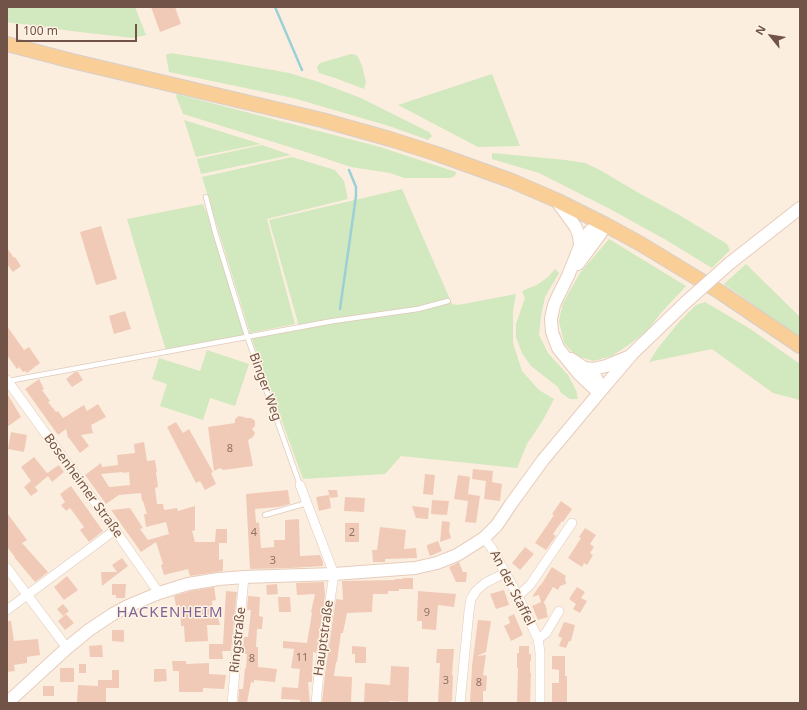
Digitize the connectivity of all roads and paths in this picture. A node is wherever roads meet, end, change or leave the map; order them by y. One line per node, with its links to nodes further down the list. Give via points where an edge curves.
1 (7, 44): 3 (main road, via 322,120 390,139 512,181)
2 (206, 197): 9 (lane, Binger Weg)
3 (556, 200): 5 (main road); 6 (main road, via 575,226)
4 (800, 208): 12 (main road, bridge, via 730,263)
5 (606, 225): 6 (main road, via 590,231); 7 (main road); 10 (main road, via 698,278)
6 (580, 246): 7 (main road)
7 (568, 276): 11 (main road, via 556,298 551,319 553,338)
8 (448, 301): 9 (lane, via 418,309)
9 (247, 336): 14 (lane); 16 (lane, Binger Weg)
10 (800, 346)
11 (561, 353): 13 (main road); 15 (main road)
12 (632, 354): 13 (main road, via 606,366); 15 (main road)
13 (585, 368): 15 (main road, via 597,379)
14 (7, 380): 20 (street, Bosenheimer Straße)
15 (599, 393): 21 (main road, via 543,460 501,520)
16 (300, 485): 17 (street, Binger Weg)
17 (307, 503): 18 (lane); 24 (street, Binger Weg)
18 (265, 514)
19 (572, 523): 28 (street, via 530,585)
20 (115, 530): 26 (street, Bosenheimer Straße); 27 (street)
21 (484, 538): 23 (street, An der Staffel); 24 (main road, via 457,555 426,566)
22 (7, 568): 27 (street)
23 (505, 573): 28 (street, An der Staffel); 36 (street, via 485,583 471,599)
24 (334, 574): 25 (main road); 35 (street, Hauptstraße)
25 (244, 577): 26 (main road, via 203,581); 34 (street, Ringstraße)
26 (159, 593): 32 (main road, via 113,614)
27 (27, 595): 29 (street); 32 (street)
28 (518, 596): 31 (street, An der Staffel)
29 (7, 610)
30 (559, 611): 31 (street, An der Staffel, via 546,633)
31 (538, 639): 37 (street, An der Staffel)
32 (67, 648): 33 (main road)
33 (7, 702)
34 (232, 703)
35 (316, 703)
36 (460, 703)
37 (540, 703)

